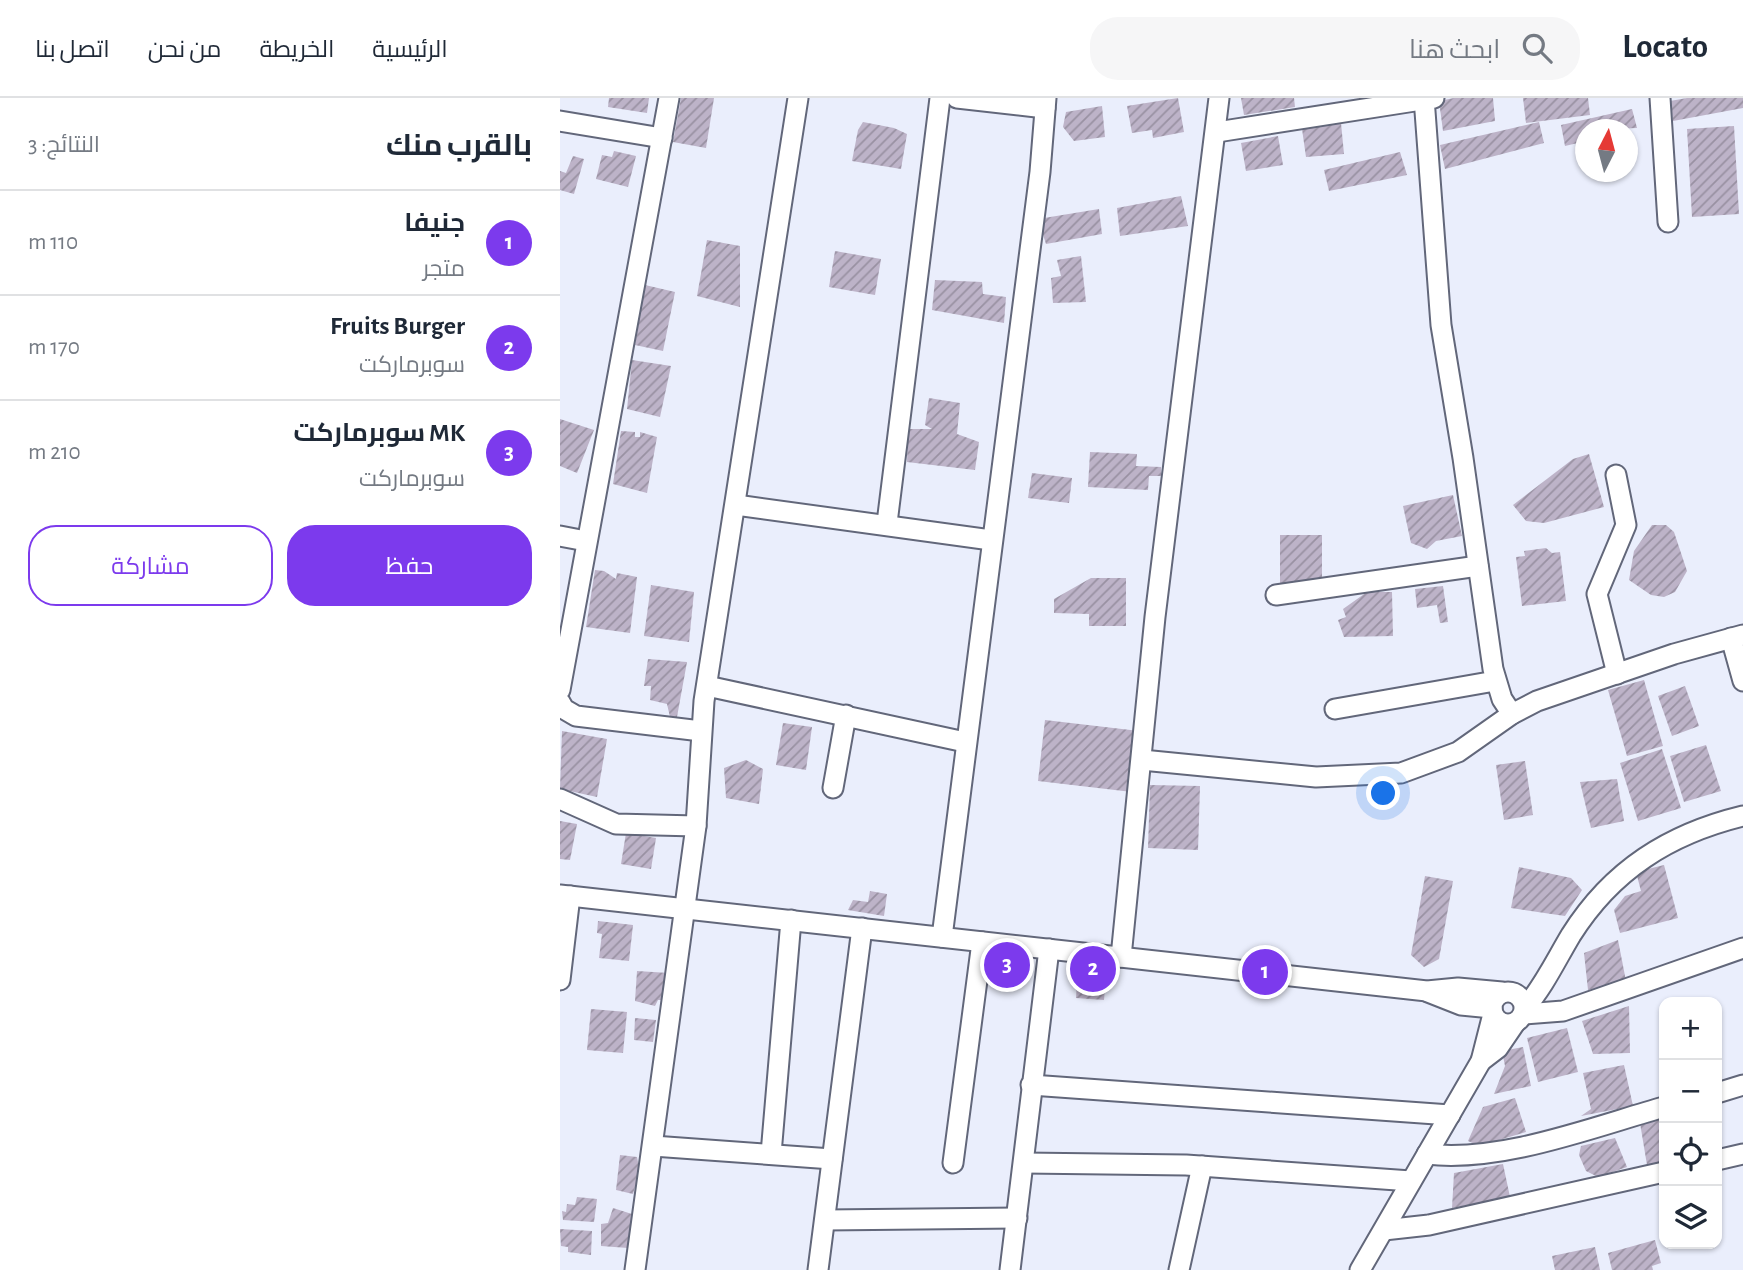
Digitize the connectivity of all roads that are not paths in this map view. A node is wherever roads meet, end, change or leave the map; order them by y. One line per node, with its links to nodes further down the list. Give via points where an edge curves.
1 (669, 98): 11 (street)
2 (797, 98): 14 (street)
3 (940, 98): 15 (street)
4 (957, 98): 8 (street)
5 (1219, 98): 10 (street)
6 (1660, 98): 12 (street)
7 (1427, 99): 10 (street); 19 (street, via 1441,325)
8 (1046, 103): 17 (street)
9 (560, 121): 11 (street)
10 (1217, 132): 33 (street, via 1155,617)
11 (662, 138): 18 (street)
12 (1668, 222)
13 (1616, 475): 22 (street, via 1626,525 1597,594)
14 (736, 505): 15 (street); 25 (street)
15 (887, 523): 17 (street)
16 (560, 536): 18 (street)
17 (991, 540): 32 (street)
18 (586, 541): 26 (street)
19 (1478, 566): 20 (street); 23 (street)
20 (1276, 595)
21 (1737, 636): 22 (street); 24 (street)
22 (1618, 674): 29 (street)
23 (1495, 681): 28 (street); 29 (street)
24 (1743, 681)
25 (707, 686): 30 (street); 31 (street)
26 (560, 690)
27 (560, 702): 31 (street, via 569,713 585,718)
28 (1335, 709)
29 (1512, 714): 33 (street, via 1441,761 1378,776 1316,777)
30 (846, 715): 32 (street); 34 (street)
31 (701, 731): 37 (street)
32 (965, 742): 42 (street)
33 (1142, 760): 46 (street)
34 (833, 788)
35 (560, 799): 37 (street, via 617,824)
36 (1743, 816): 48 (street, via 1686,834 1634,863 1590,907 1553,968)
37 (696, 826): 39 (street)
38 (565, 895): 39 (street); 47 (street)
39 (684, 908): 40 (street); 54 (street)
40 (791, 920): 41 (street); 55 (street)
41 (862, 928): 42 (street); 58 (street)
42 (942, 937): 43 (street)
43 (982, 942): 45 (street); 60 (street)
44 (1743, 948): 48 (street, via 1563,1011)
45 (1049, 949): 46 (street); 49 (street)
46 (1121, 957): 48 (street, via 1427,991 1461,1005)
47 (560, 980)
48 (1509, 1007): 53 (street, via 1498,1048 1481,1061)
49 (1031, 1085): 53 (street); 61 (street)
50 (1743, 1086): 51 (street)
51 (1722, 1092)
52 (1659, 1108): 56 (street, via 1494,1153)
53 (1450, 1115): 56 (street)
54 (653, 1146): 55 (street); 68 (street)
55 (771, 1154): 58 (street)
56 (1427, 1154): 64 (street)
57 (1743, 1154): 59 (street)
58 (832, 1159): 66 (street)
59 (1722, 1159)
60 (953, 1163)
61 (1024, 1163): 62 (street); 65 (street)
62 (1202, 1166): 64 (street); 71 (street)
63 (1659, 1173): 67 (street, via 1429,1225)
64 (1411, 1181): 67 (street)
65 (1017, 1218): 66 (street); 70 (street)
66 (825, 1220): 69 (street)
67 (1384, 1230): 72 (street)
68 (635, 1270)
69 (818, 1270)
70 (1010, 1270)
71 (1179, 1270)
72 (1360, 1270)

